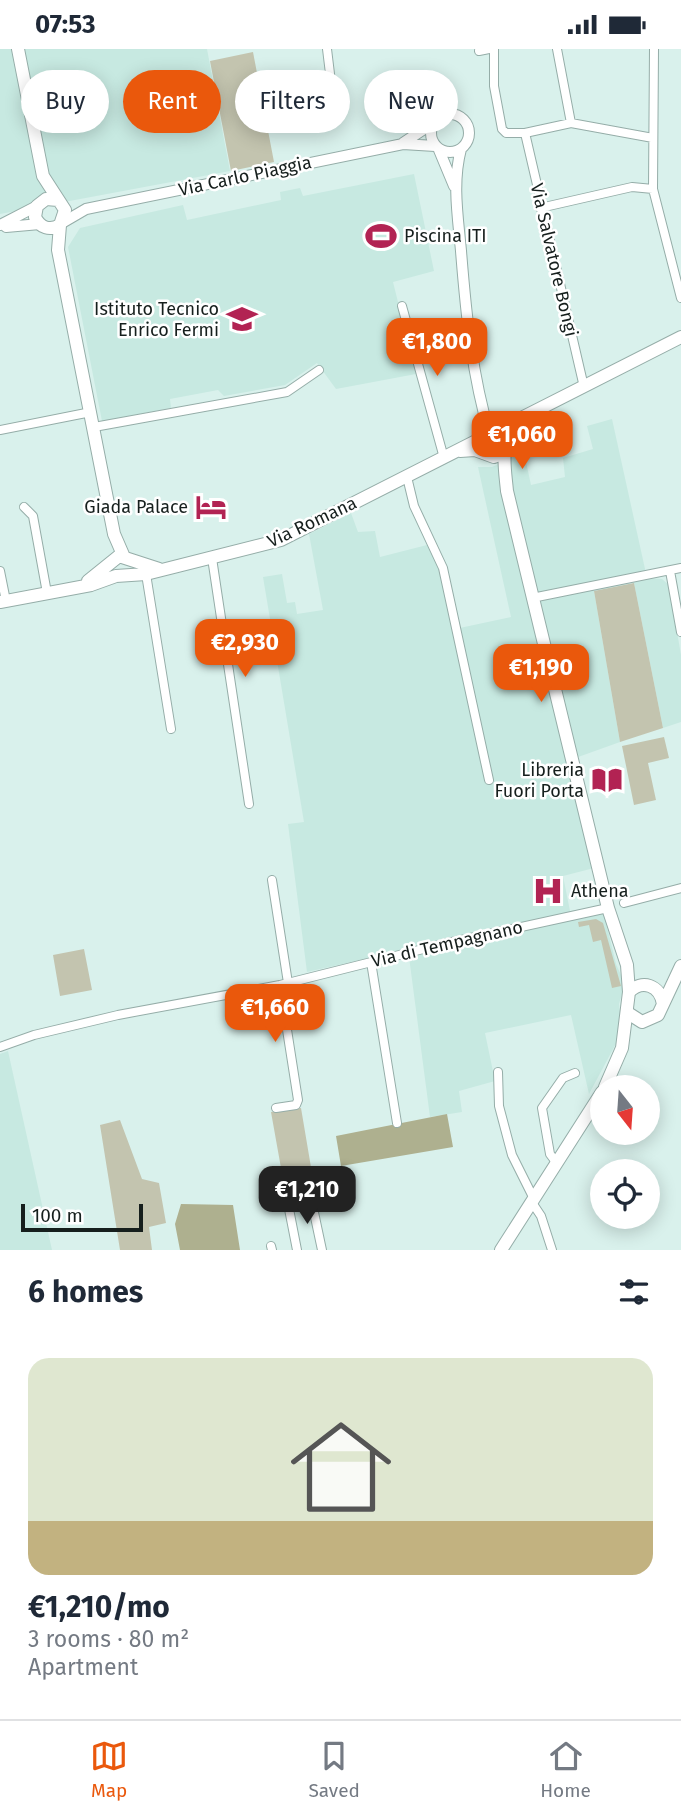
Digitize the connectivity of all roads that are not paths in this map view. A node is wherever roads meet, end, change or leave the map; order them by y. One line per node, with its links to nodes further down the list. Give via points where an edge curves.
1 (18, 49): 16 (main road)
2 (327, 49): 6 (street)
3 (557, 49): 8 (street)
4 (654, 49): 12 (street)
5 (487, 50): 11 (street, via 502,129)
6 (330, 70)
7 (458, 117): 15 (street, via 469,135)
8 (571, 123): 11 (street); 12 (street)
9 (418, 133): 13 (street, Via Carlo Piaggia)
10 (430, 133): 14 (street)
11 (525, 133): 21 (street, Via Salvatore Bongi)
12 (653, 138): 18 (street)
13 (403, 143): 14 (street, Via Carlo Piaggia); 22 (street, Via Carlo Piaggia)
14 (437, 148): 15 (street, via 450,153); 17 (street)
15 (461, 149): 17 (street)
16 (43, 176): 19 (main road); 20 (main road)
17 (455, 188): 36 (street, via 473,373)
18 (653, 189): 21 (street, via 632,187); 27 (street)
19 (59, 202): 20 (main road, via 50,198); 22 (street); 23 (main road, via 65,214)
20 (38, 204): 24 (street); 25 (main road, via 35,214)
21 (540, 208): 31 (street, Via Salvatore Bongi)
22 (86, 209): 23 (street)
23 (61, 224): 25 (main road); 26 (main road)
24 (0, 226): 25 (street)
25 (43, 226): 26 (main road)
26 (58, 250): 32 (main road)
27 (681, 298)
28 (402, 306): 39 (street)
29 (681, 337): 31 (main road, Via Romana)
30 (319, 370): 34 (street, via 287,392)
31 (584, 387): 33 (main road, Via Romana)
32 (91, 412): 34 (main road); 35 (street)
33 (525, 417): 36 (main road, Via Romana); 38 (main road, Via Romana)
34 (94, 427): 43 (main road)
35 (0, 430)
36 (490, 436): 37 (main road, Via Romana); 38 (main road, via 484,444); 38 (main road, via 501,437)
37 (457, 451): 38 (main road); 39 (main road, Via Romana)
38 (497, 452): 52 (main road)
39 (444, 458): 40 (main road, Via Romana)
40 (407, 477): 42 (main road, Via Romana, via 290,537); 56 (street, via 416,511 443,568)
41 (24, 507): 51 (street, via 33,516)
42 (212, 558): 45 (main road, Via Romana); 57 (street)
43 (118, 559): 45 (main road, Via Romana); 49 (main road, via 110,569); 49 (main road, via 130,570); 50 (main road, Via Romana)
44 (681, 568): 47 (street)
45 (159, 569): 48 (main road, Via Romana)
46 (0, 571): 53 (street)
47 (670, 571): 52 (street); 54 (street)
48 (146, 574): 49 (main road, Via Romana); 55 (street)
49 (120, 576): 50 (main road, Via Romana)
50 (78, 586): 51 (main road, Via Romana)
51 (47, 593): 53 (main road, Via Romana)
52 (532, 598): 61 (main road)
53 (3, 601)
54 (681, 632)
55 (171, 729)
56 (489, 780)
57 (249, 804)
58 (272, 880): 65 (street)
59 (681, 888): 60 (street)
60 (624, 903)
61 (608, 908): 62 (street, Via di Tempagnano); 63 (main road)
62 (371, 962): 65 (street, Via di Tempagnano); 78 (street)
63 (627, 965): 66 (main road); 67 (main road)
64 (681, 965): 66 (main road); 68 (main road)
65 (284, 984): 71 (street, Via di Tempagnano, via 118,1015); 76 (street, via 298,1100 296,1105)
66 (651, 986): 67 (main road); 68 (main road)
67 (629, 992): 69 (main road)
68 (663, 1004): 70 (main road, via 654,1019)
69 (628, 1013): 70 (main road); 72 (main road)
70 (642, 1021): 72 (main road)
71 (0, 1047)
72 (622, 1048): 75 (main road)
73 (498, 1072): 80 (street, via 499,1106 512,1155)
74 (575, 1073): 79 (street, via 563,1078 542,1108 550,1154)
75 (610, 1075)
76 (276, 1108)
77 (590, 1110): 79 (main road)
78 (397, 1123)
79 (556, 1162): 80 (main road)
80 (532, 1199): 85 (main road); 86 (street)
81 (312, 1203): 84 (street)
82 (289, 1209): 83 (street)
83 (297, 1250)
84 (322, 1250)
85 (501, 1250)
86 (552, 1250)

